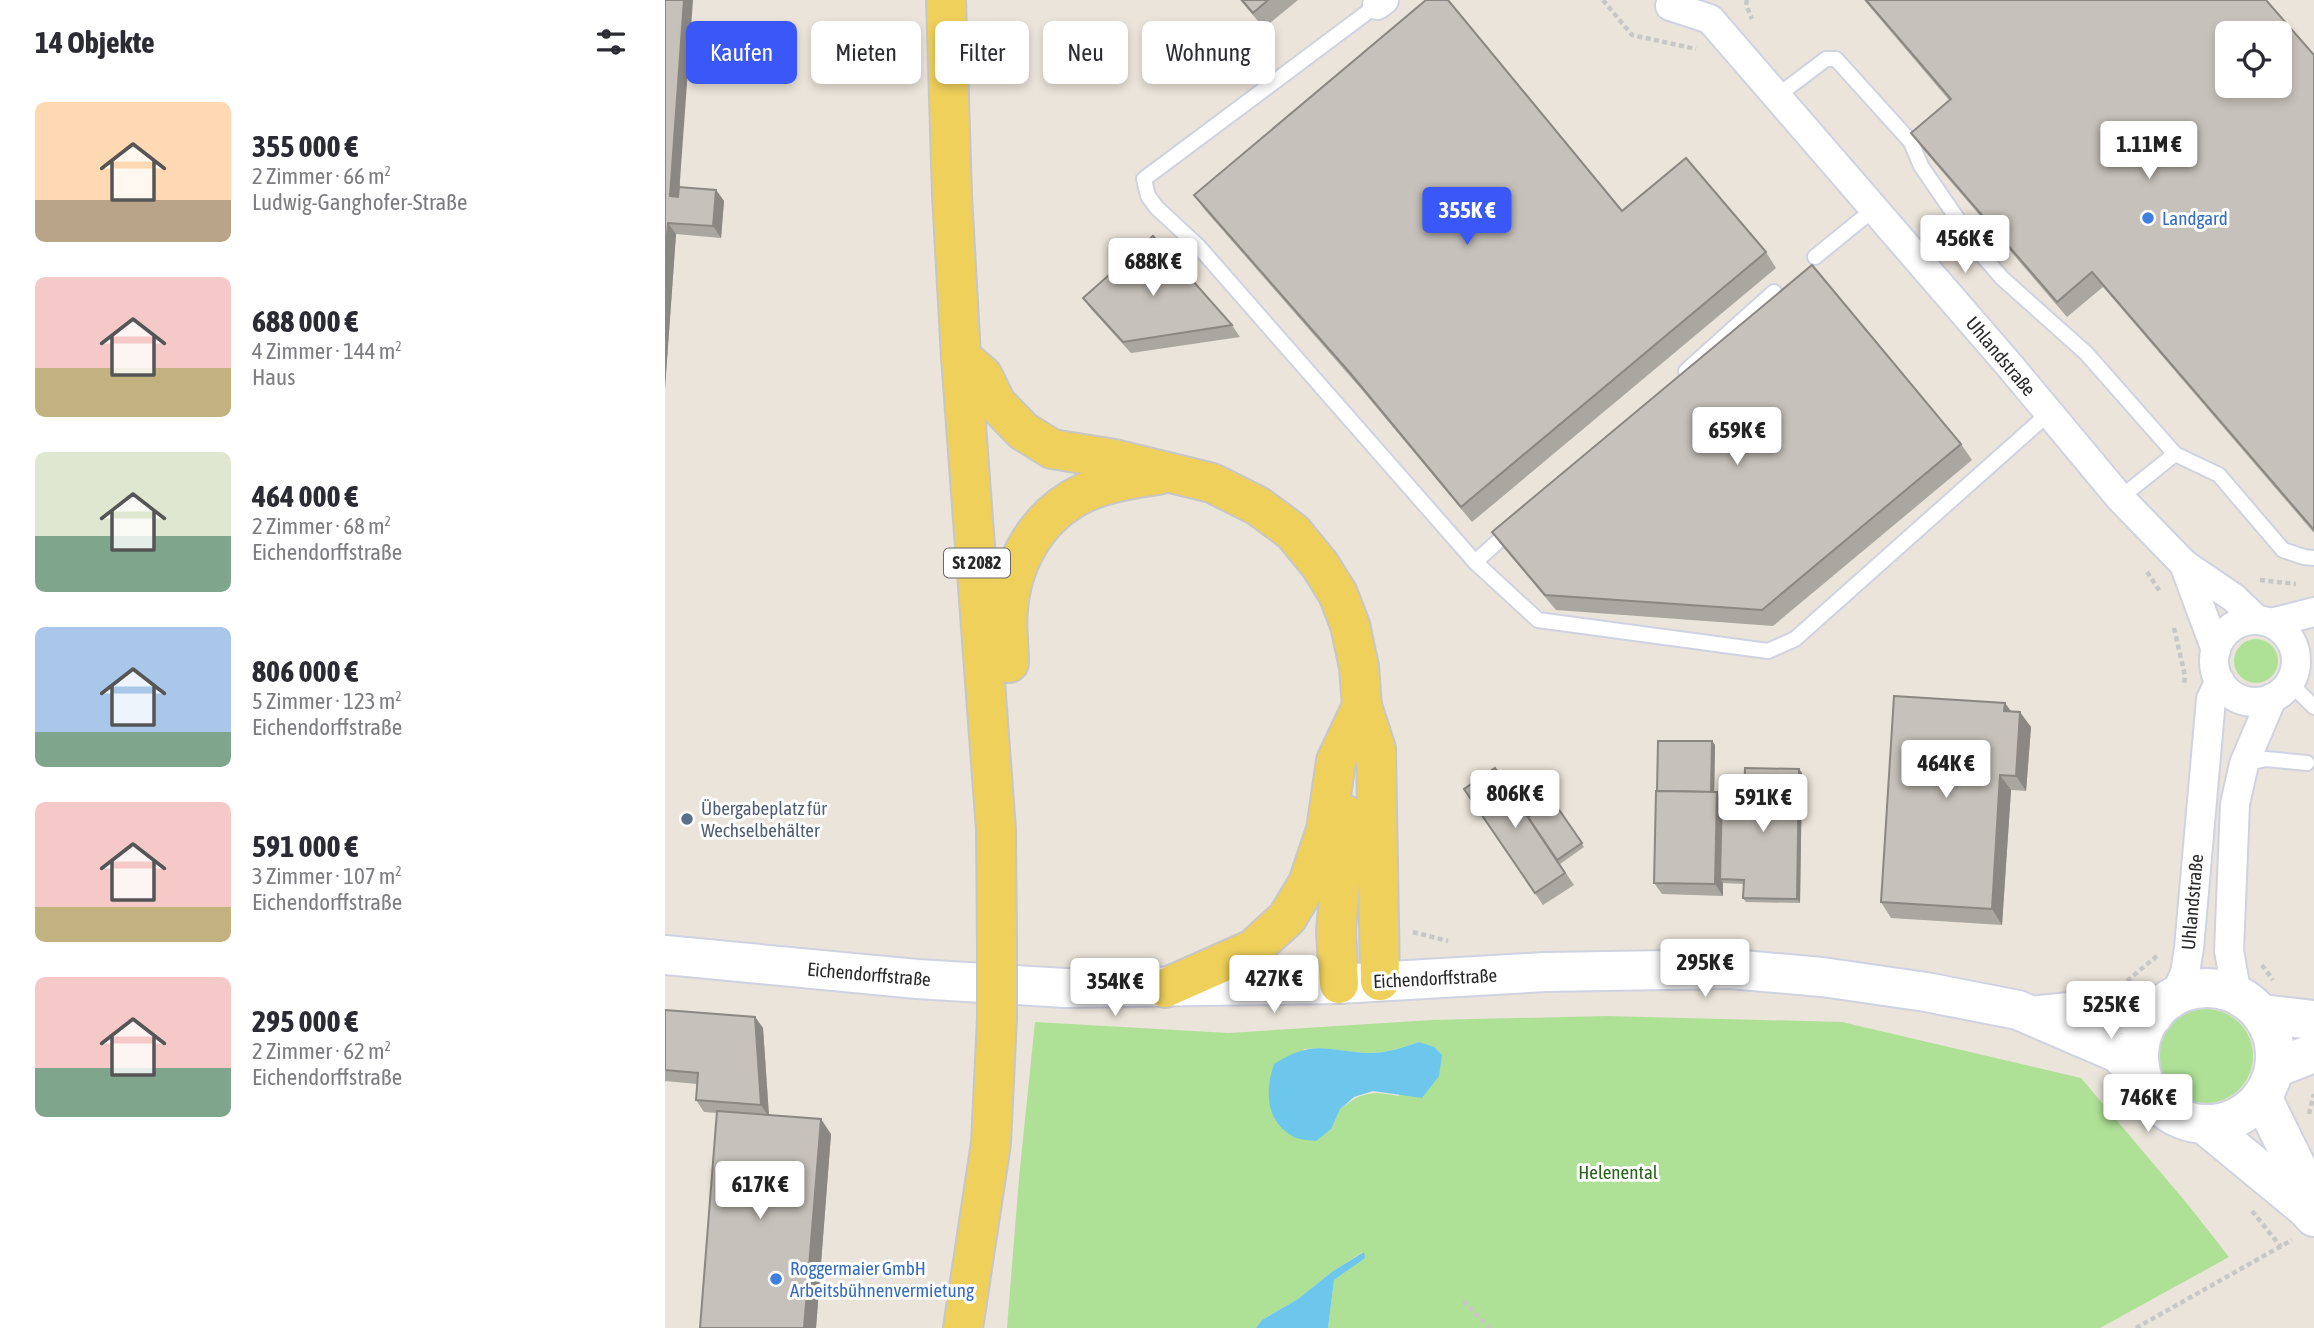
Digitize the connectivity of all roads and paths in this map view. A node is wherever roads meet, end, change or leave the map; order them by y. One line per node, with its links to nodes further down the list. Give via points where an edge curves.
1 (946, 0): 11 (main road, St 2082)
2 (1603, 0): 6 (path, via 1632,35 1695,48)
3 (1381, 2): 19 (lane, via 1145,179 1148,196 1157,208 1199,247)
4 (1670, 2): 5 (street, Uhlandstraße)
5 (1709, 9): 7 (street, Uhlandstraße)
6 (1704, 57)
7 (1777, 96): 8 (street, Uhlandstraße); 14 (lane, via 1826,59 1836,60 1911,142 1921,166 1983,256 2087,353)
8 (1874, 209): 9 (lane); 13 (street, Uhlandstraße)
9 (1815, 257)
10 (1774, 292): 12 (lane)
11 (961, 357): 15 (main road, via 983,376 996,403 1023,431 1052,449); 34 (main road, St 2082)
12 (1673, 383)
13 (2049, 413): 16 (street, Uhlandstraße); 19 (lane, via 1795,639 1768,651 1538,620)
14 (2175, 454): 16 (lane); 18 (lane, via 2219,475 2283,550)
15 (1170, 473): 30 (main road, via 1212,483 1258,506 1293,532 1320,565 1346,614 1359,667); 34 (main road, via 1084,493 1053,513 1031,538 1014,571 1009,597 1006,730)
16 (2120, 498): 20 (street, Uhlandstraße)
17 (1520, 521): 19 (lane)
18 (2314, 558)
19 (1475, 562)
20 (2184, 564): 25 (street, Uhlandstraße); 26 (street, Uhlandstraße)
21 (2144, 567): 22 (path)
22 (2162, 595)
23 (2314, 612): 25 (street)
24 (2171, 616): 29 (path)
25 (2264, 622): 26 (street, via 2248,620 2231,628); 27 (street, Uhlandstraße, via 2292,642)
26 (2216, 650): 28 (street, Uhlandstraße)
27 (2293, 677): 28 (street, via 2253,702 2234,695); 31 (lane); 33 (street, Uhlandstraße)
28 (2220, 681): 40 (street, Uhlandstraße, via 2211,699 2185,972)
29 (2184, 686)
30 (1362, 706): 36 (main road, via 1376,749); 37 (main road, via 1348,792 1336,930); 38 (main road, via 1336,761 1326,830 1299,902 1253,949)
31 (2314, 707)
32 (2307, 763): 33 (lane, via 2266,759)
33 (2244, 764): 39 (street, Uhlandstraße, via 2235,804 2229,951)
34 (993, 769): 49 (main road, St 2082, bridge, via 997,1018 991,1143)
35 (665, 955): 38 (street, Eichendorffstraße, via 917,979 1065,988)
36 (1380, 981): 37 (street, Eichendorffstraße); 41 (street, Eichendorffstraße, via 1730,969 1926,992)
37 (1339, 984): 38 (street, Eichendorffstraße)
38 (1165, 988)
39 (2249, 1005): 40 (street, Eichendorffstraße, via 2216,989 2195,989); 42 (street, Eichendorffstraße); 45 (street, via 2271,1031 2275,1049)
40 (2163, 1006): 41 (street, Eichendorffstraße); 44 (street, via 2142,1035)
41 (2035, 1016): 44 (street, Eichendorffstraße, via 2118,1053)
42 (2314, 1020)
43 (2314, 1054): 45 (street)
44 (2142, 1077): 46 (street, Eichendorffstraße, via 2151,1096 2166,1111)
45 (2268, 1083): 46 (street, via 2246,1112 2226,1122); 47 (street, via 2300,1174)
46 (2204, 1124): 47 (street)
47 (2305, 1222): 51 (path)
48 (1463, 1301): 50 (path)
49 (963, 1328)
50 (1490, 1328)
51 (2136, 1328)

